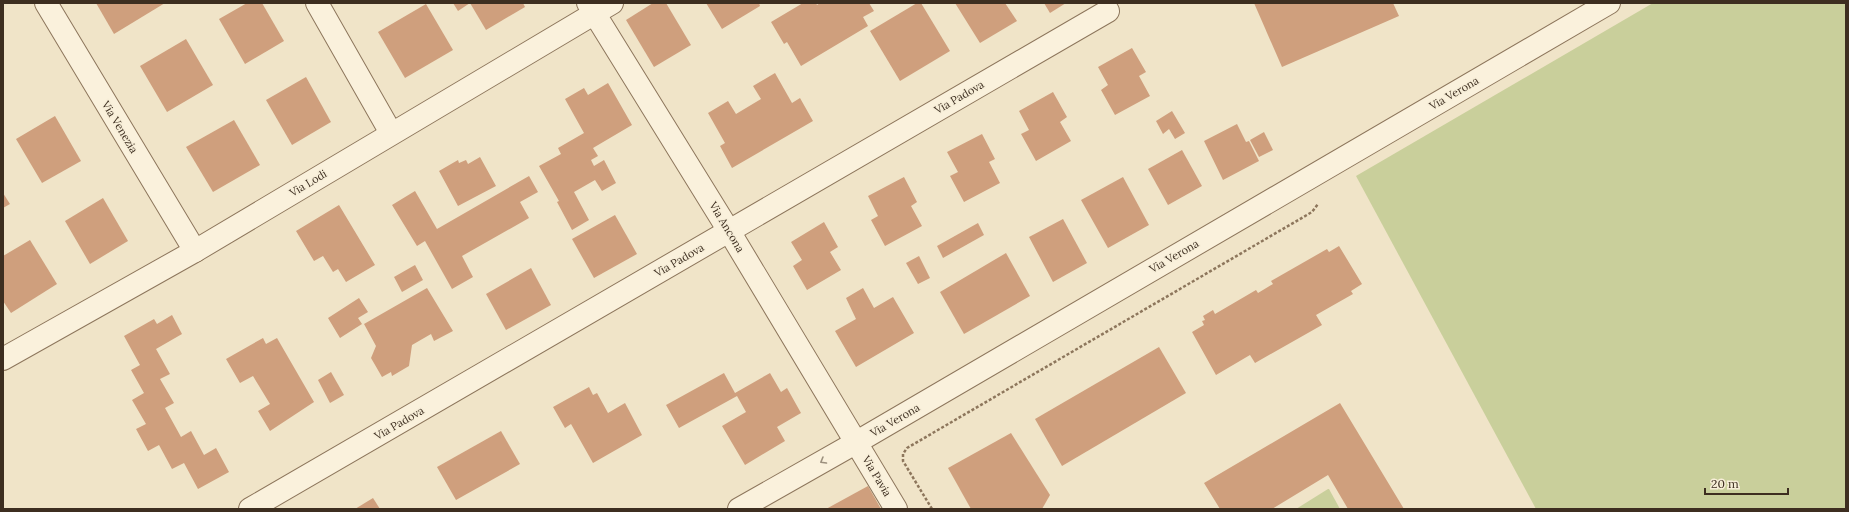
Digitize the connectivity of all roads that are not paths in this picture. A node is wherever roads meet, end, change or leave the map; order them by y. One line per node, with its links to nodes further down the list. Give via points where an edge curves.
1 (46, 3): 8 (street, Via Venezia)
2 (317, 3): 6 (street)
3 (1609, 3): 10 (street, Via Verona)
4 (598, 6): 6 (street, Via Lodi); 7 (street, Via Ancona)
5 (1108, 11): 7 (street, Via Padova)
6 (391, 133): 8 (street, Via Lodi)
7 (729, 231): 10 (street, Via Ancona); 11 (street, Via Padova)
8 (195, 251): 9 (street, Via Lodi)
9 (3, 359)
10 (857, 442): 12 (street, Via Verona, one-way to 12); 13 (street, Via Pavia)
11 (250, 509)
12 (739, 509)
13 (896, 509)

